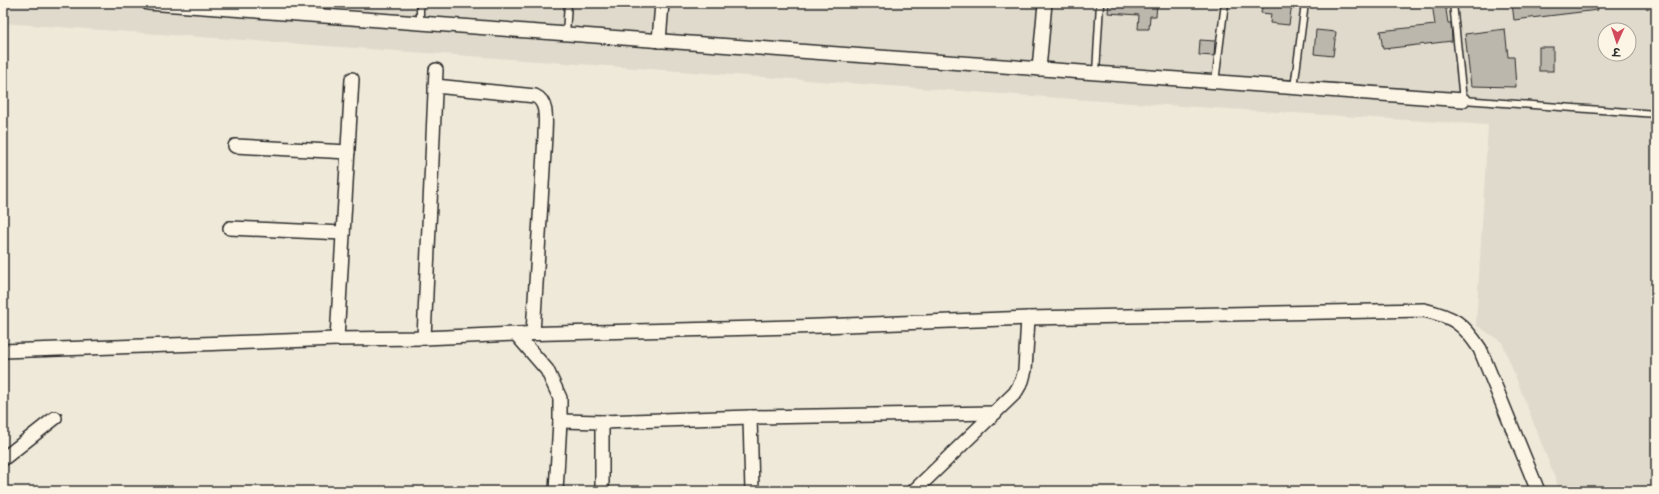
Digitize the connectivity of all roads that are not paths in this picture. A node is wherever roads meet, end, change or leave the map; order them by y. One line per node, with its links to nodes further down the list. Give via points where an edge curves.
1 (148, 3): 10 (street)
2 (420, 3): 11 (lane)
3 (568, 3): 12 (lane)
4 (662, 3): 13 (street)
5 (1045, 3): 14 (street)
6 (1100, 3): 16 (lane)
7 (1225, 3): 18 (lane)
8 (1305, 3): 20 (lane)
9 (1453, 3): 21 (lane)
10 (272, 8): 11 (street)
11 (420, 23): 12 (street)
12 (566, 34): 13 (street)
13 (659, 41): 14 (street)
14 (1039, 69): 16 (street)
15 (436, 70): 19 (street)
16 (1096, 73): 18 (street)
17 (352, 79): 24 (street)
18 (1215, 82): 20 (street)
19 (436, 86): 28 (street, via 535,96 540,98 543,104 545,136); 30 (street)
20 (1294, 88): 21 (street)
21 (1463, 100): 22 (lane)
22 (1656, 114)
23 (235, 146): 24 (street)
24 (348, 152): 26 (street)
25 (230, 228): 26 (street)
26 (343, 233): 31 (street)
27 (1028, 318): 28 (street); 33 (street, via 1022,381 1015,393); 43 (street, via 1404,310 1424,310 1442,314 1470,332 1480,348)
28 (533, 333): 29 (street)
29 (516, 334): 30 (street); 36 (street, via 547,370 555,384 560,398)
30 (424, 338): 31 (street)
31 (337, 339): 32 (street)
32 (3, 351)
33 (995, 413): 34 (street); 42 (street)
34 (750, 417): 37 (street); 41 (street)
35 (55, 418): 38 (street)
36 (560, 421): 37 (street); 39 (street)
37 (602, 422): 40 (street)
38 (3, 459)
39 (556, 491)
40 (602, 491)
41 (752, 491)
42 (914, 491)
43 (1538, 491)

